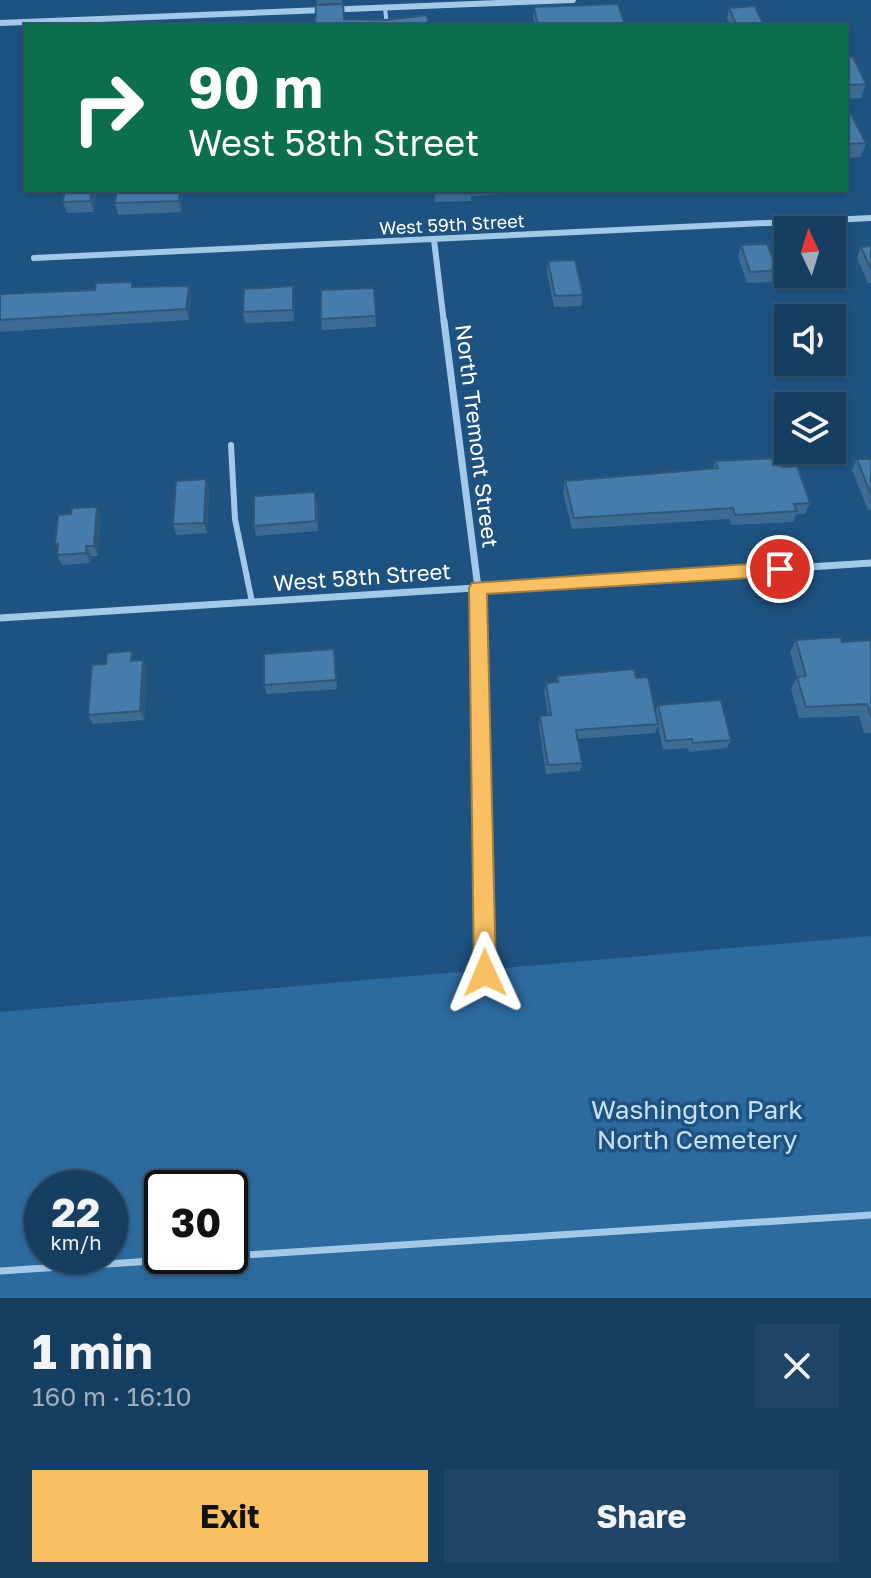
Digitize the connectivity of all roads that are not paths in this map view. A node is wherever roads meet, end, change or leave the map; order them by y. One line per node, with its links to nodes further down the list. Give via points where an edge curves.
1 (573, 0): 2 (street)
2 (385, 8): 3 (street); 4 (lane)
3 (0, 23)
4 (387, 24)
5 (871, 218): 6 (street, West 59th Street)
6 (434, 240): 7 (street, West 59th Street); 10 (street, North Tremont Street)
7 (34, 258)
8 (231, 445): 11 (lane, via 235,519)
9 (871, 563): 10 (street, West 58th Street)
10 (478, 588): 11 (street, West 58th Street); 13 (street, North Tremont Street)
11 (252, 602): 12 (street, West 58th Street)
12 (0, 618)
13 (485, 973)
14 (871, 1215): 15 (lane)
15 (248, 1255)
16 (144, 1262): 17 (lane)
17 (0, 1271)

